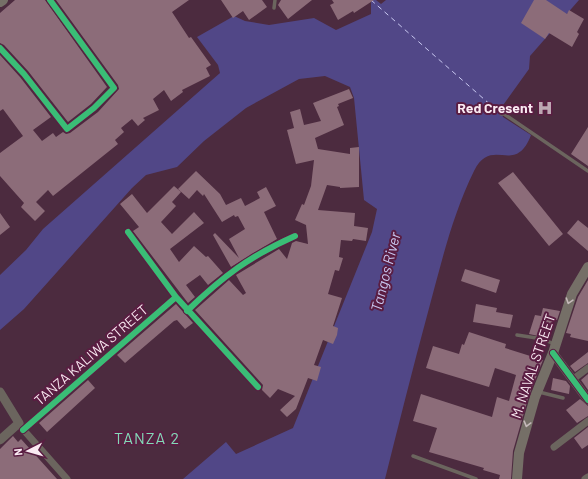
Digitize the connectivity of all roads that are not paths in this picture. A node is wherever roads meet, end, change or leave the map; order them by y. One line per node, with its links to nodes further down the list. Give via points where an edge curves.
1 (2, 0): 4 (main road)
2 (50, 0): 6 (street, via 114,88 94,108 67,129)
3 (275, 0): 5 (lane)
4 (0, 2)
5 (274, 8)
6 (0, 48)
7 (501, 114): 8 (lane)
8 (588, 171)
9 (128, 232): 12 (street)
10 (295, 236): 13 (street, via 246,260 215,284)
11 (588, 267): 15 (main road, M. NAVAL STREET, one-way to 15, via 572,294)
12 (176, 298): 13 (street); 24 (street, TANZA KALIWA STREET)
13 (187, 311): 18 (street)
14 (517, 335): 15 (lane, via 543,339)
15 (554, 349): 17 (street); 20 (main road, M. NAVAL STREET)
16 (588, 368): 17 (street)
17 (572, 380): 22 (street)
18 (258, 387)
19 (0, 392): 24 (street)
20 (538, 392): 21 (lane); 31 (main road, M. NAVAL STREET, one-way to 31, via 519,453)
21 (563, 398)
22 (588, 400)
23 (588, 421): 26 (street)
24 (21, 426): 25 (street); 29 (street)
25 (0, 440)
26 (554, 447)
27 (413, 456): 30 (lane)
28 (588, 477): 32 (street)
29 (67, 479)
30 (476, 479)
31 (517, 479)
32 (585, 479)

